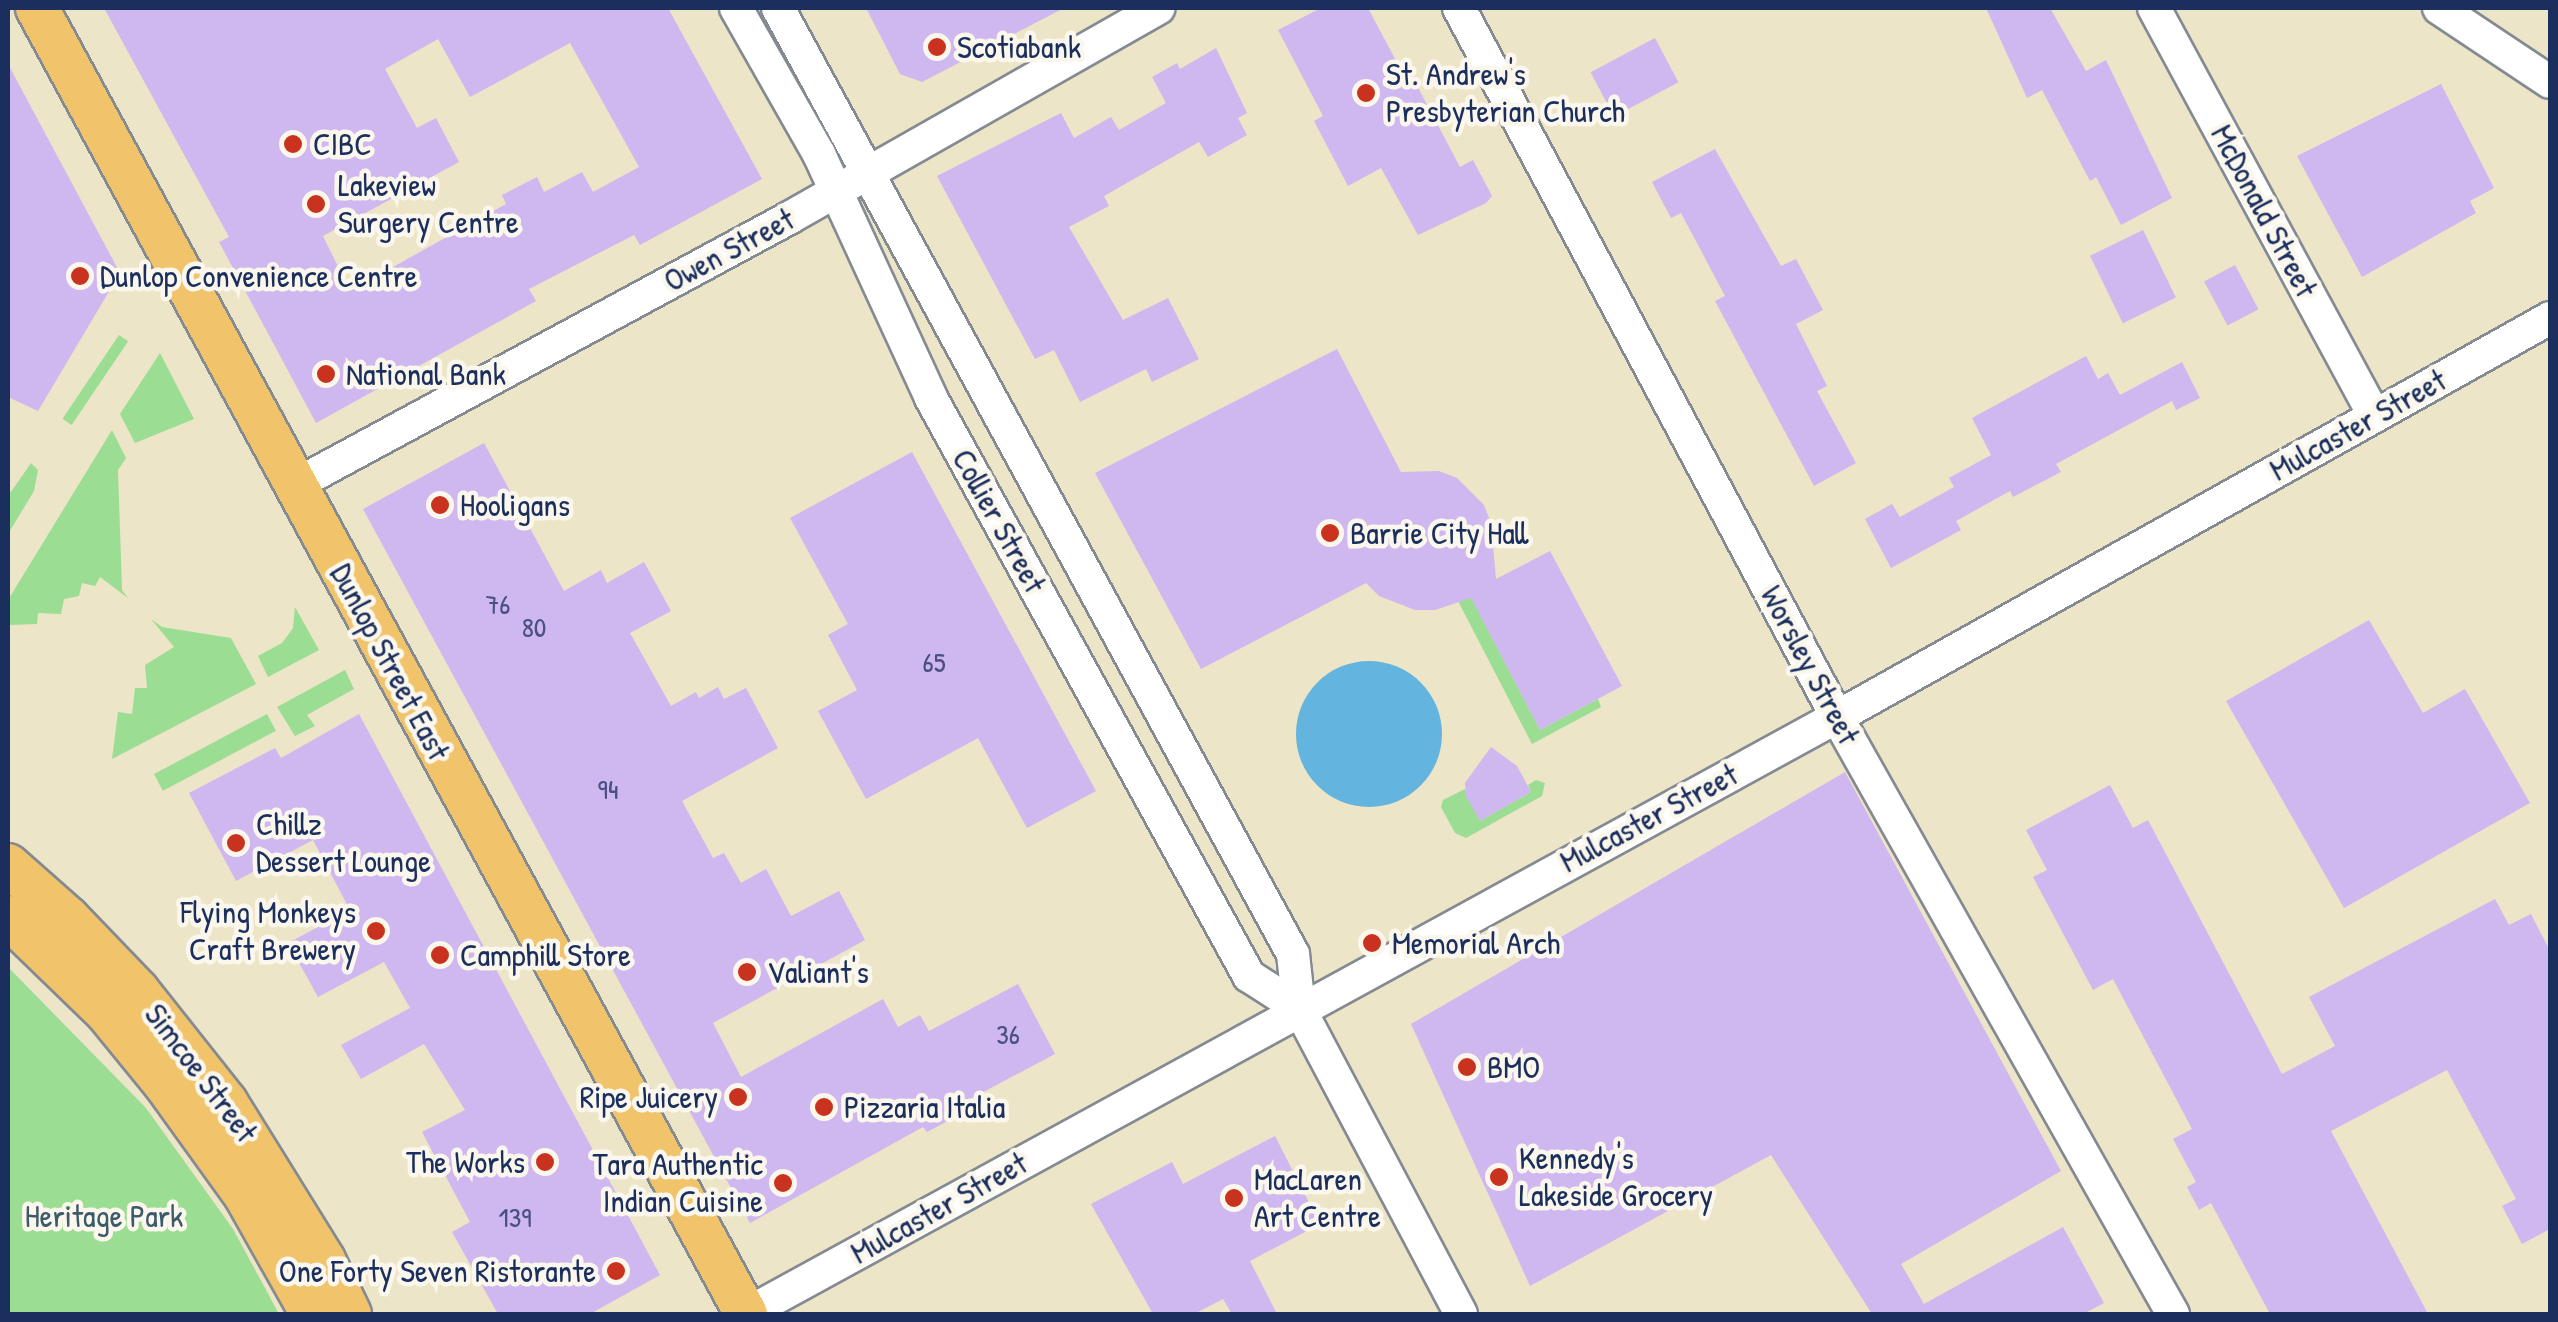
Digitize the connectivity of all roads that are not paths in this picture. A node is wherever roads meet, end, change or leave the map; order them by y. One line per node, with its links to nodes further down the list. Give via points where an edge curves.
1 (37, 8): 13 (main road, Dunlop Street East)
2 (736, 8): 10 (street, Collier Street)
3 (778, 8): 9 (street, Collier Street)
4 (1158, 8): 9 (street, Owen Street)
5 (1459, 8): 14 (street, Worsley Street)
6 (2154, 8): 12 (street, McDonald Street)
7 (2439, 8): 8 (street)
8 (2550, 82)
9 (868, 173): 10 (street, Owen Street); 17 (street, Collier Street, via 1293,954)
10 (836, 191): 13 (street, Owen Street); 17 (street, Collier Street, via 931,398 1249,976)
11 (2550, 318): 12 (street, Mulcaster Street)
12 (2374, 416): 14 (street, Mulcaster Street)
13 (295, 485): 20 (main road, Dunlop Street East)
14 (1837, 716): 17 (street, Mulcaster Street); 22 (street, Worsley Street)
15 (8, 865): 19 (main road, Simcoe Street, via 138,991 226,1102)
16 (8, 917): 18 (main road, Simcoe Street, via 107,1014 165,1084 244,1194)
17 (1299, 1008): 20 (street, Mulcaster Street); 21 (street, Collier Street)
18 (312, 1314)
19 (350, 1314)
20 (746, 1314)
21 (1461, 1314)
22 (2174, 1314)

